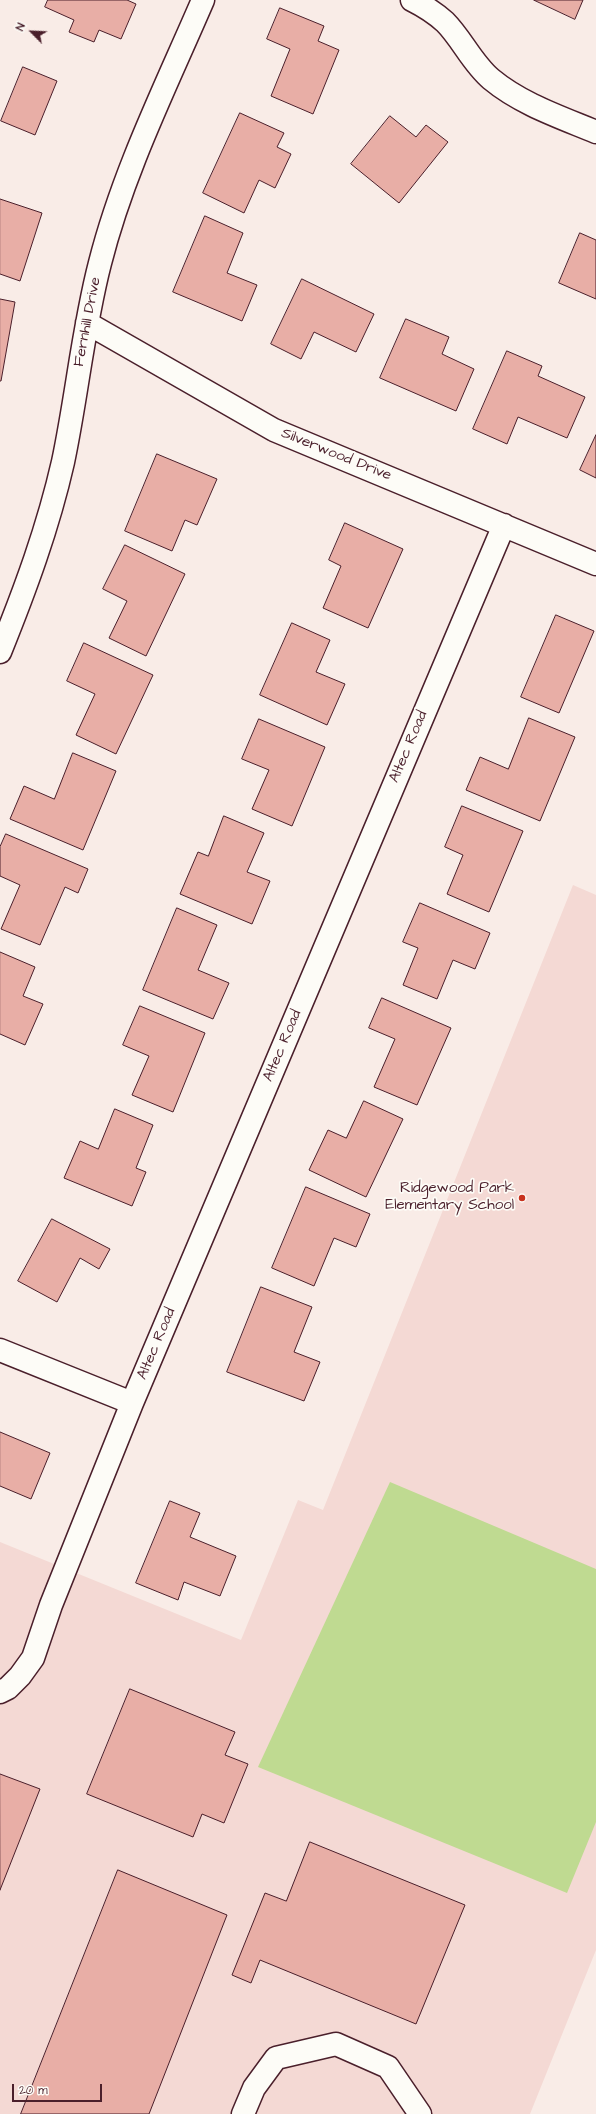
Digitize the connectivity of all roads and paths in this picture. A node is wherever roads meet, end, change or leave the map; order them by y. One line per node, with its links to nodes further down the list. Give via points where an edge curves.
1 (203, 0): 4 (street, Fernhill Drive, via 144,136 117,207 100,262)
2 (412, 0): 3 (street, via 445,23 490,78 511,94 535,107)
3 (596, 132)
4 (87, 323): 5 (street, Silverwood Drive, via 274,430); 7 (street, Fernhill Drive, via 62,463 48,520 28,585)
5 (504, 524): 6 (street, Silverwood Drive); 9 (street, Altec Road)
6 (596, 564)
7 (0, 652)
8 (0, 1350): 9 (street)
9 (132, 1403): 10 (street, Altec Road, via 51,1605 33,1658 20,1676)
10 (0, 1692)
11 (243, 2114): 12 (street, via 254,2088 276,2058 336,2044 388,2067)
12 (420, 2114)

